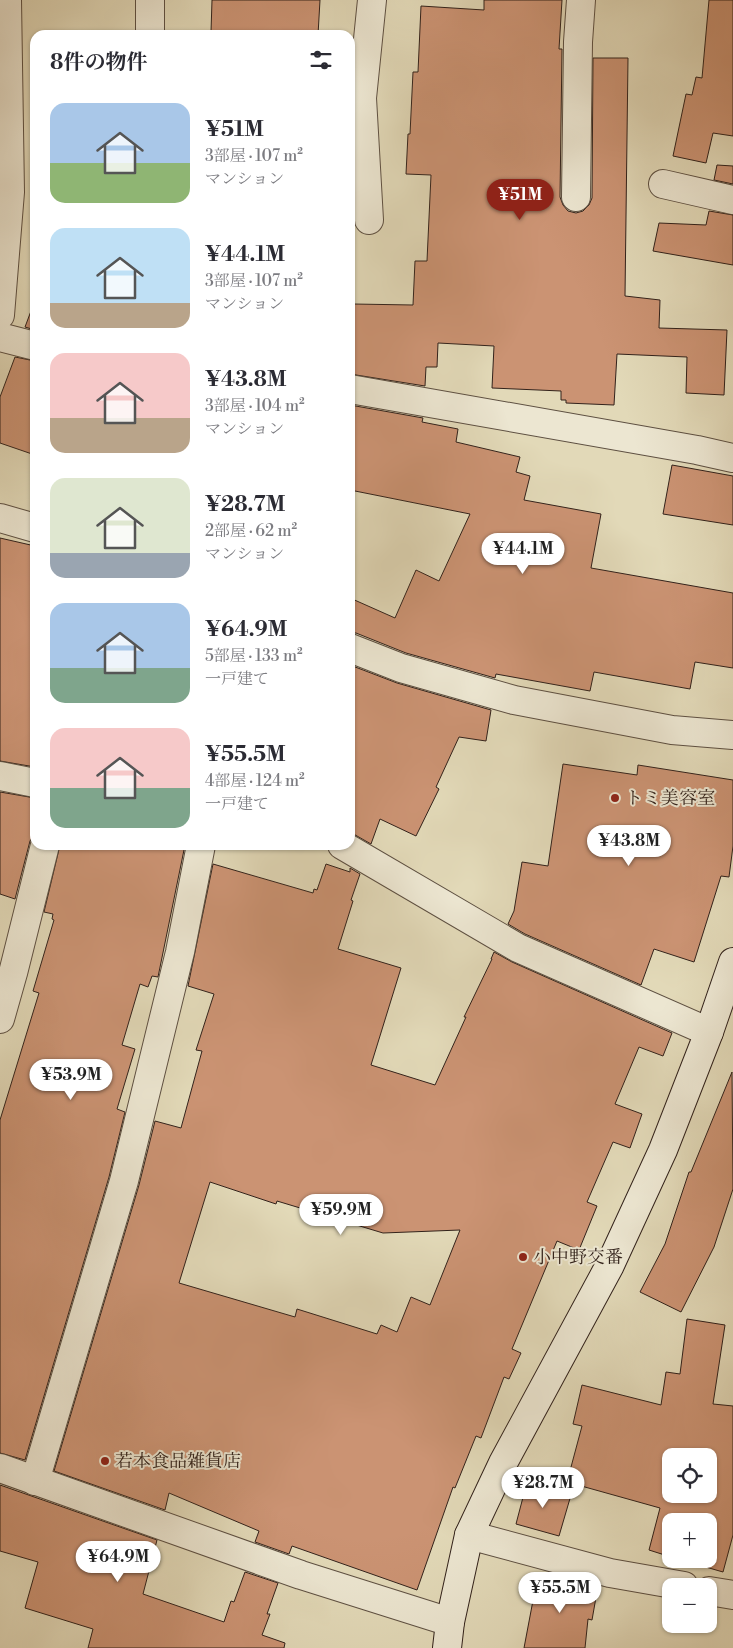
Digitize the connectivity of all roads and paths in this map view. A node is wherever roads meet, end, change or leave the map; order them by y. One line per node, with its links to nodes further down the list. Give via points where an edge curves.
1 (7, 0): 10 (street, via 10,192)
2 (150, 0): 5 (street)
3 (372, 0): 9 (street, via 362,98)
4 (581, 0): 7 (street)
5 (150, 30)
6 (663, 184): 8 (street)
7 (576, 197)
8 (733, 200)
9 (370, 220)
10 (0, 315)
11 (0, 337): 12 (street)
12 (30, 345)
13 (355, 390): 14 (street)
14 (733, 458)
15 (0, 518): 16 (street)
16 (30, 527)
17 (355, 650): 18 (street, via 401,668 514,700 672,730)
18 (733, 735)
19 (0, 776): 20 (street)
20 (30, 782)
21 (43, 850): 25 (street)
22 (200, 850): 29 (street, via 180,952 124,1181)
23 (351, 850): 27 (street, via 518,948)
24 (733, 962): 27 (street)
25 (7, 971): 26 (street)
26 (0, 1019)
27 (710, 1032): 30 (street, via 663,1150 610,1265 503,1463)
28 (0, 1468): 29 (street)
29 (35, 1481): 34 (street, via 301,1575)
30 (469, 1535): 31 (street, via 610,1573); 34 (street)
31 (662, 1582)
32 (717, 1592): 33 (street)
33 (733, 1595)
34 (448, 1635)

